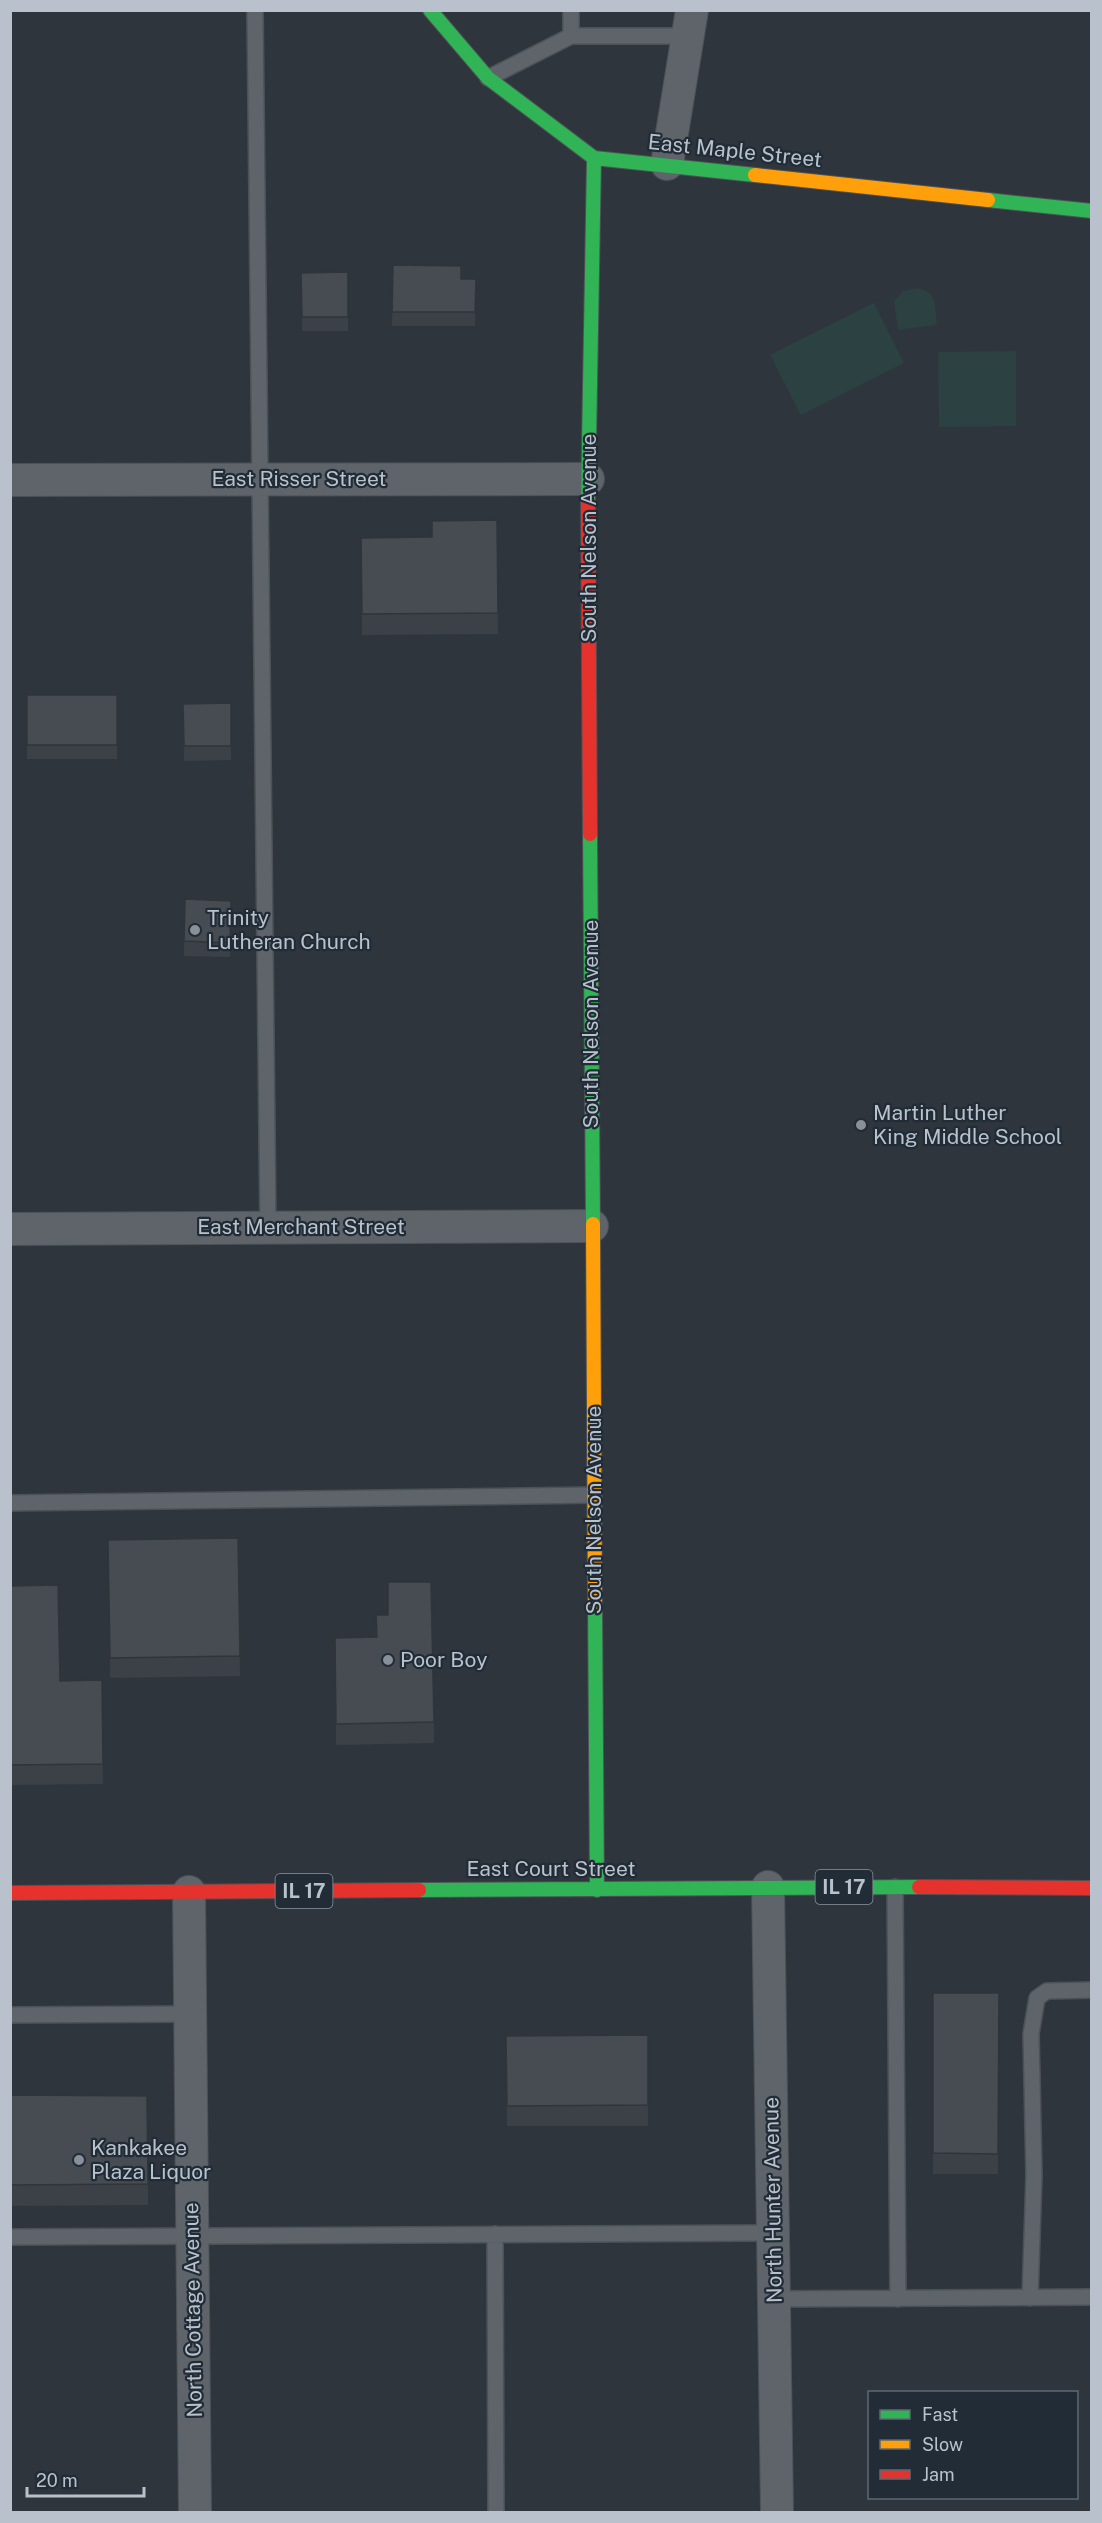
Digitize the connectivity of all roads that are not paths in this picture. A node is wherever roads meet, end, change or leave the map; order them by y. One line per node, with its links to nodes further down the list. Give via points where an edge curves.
1 (255, 10): 10 (lane)
2 (430, 10): 6 (main road)
3 (571, 10): 5 (lane)
4 (690, 23): 5 (lane); 8 (street)
5 (571, 36): 6 (lane)
6 (489, 78): 7 (main road)
7 (594, 158): 8 (main road, East Maple Street); 11 (main road, South Nelson Avenue)
8 (667, 164): 9 (main road, East Maple Street)
9 (1092, 211)
10 (260, 479): 11 (street, East Risser Street); 12 (street, East Risser Street); 14 (lane)
11 (588, 479): 13 (main road, South Nelson Avenue)
12 (10, 480)
13 (592, 1226): 14 (street, East Merchant Street); 16 (main road, South Nelson Avenue)
14 (268, 1228): 15 (street, East Merchant Street)
15 (10, 1229)
16 (594, 1495): 17 (lane); 21 (main road, South Nelson Avenue)
17 (10, 1503)
18 (768, 1887): 19 (main road, East Court Street / IL 17); 21 (main road, East Court Street / IL 17); 27 (street, North Hunter Avenue)
19 (895, 1887): 20 (main road, East Court Street / IL 17); 34 (lane)
20 (1092, 1888)
21 (597, 1890): 22 (main road, East Court Street / IL 17)
22 (189, 1892): 23 (main road, East Court Street / IL 17); 25 (street, North Cottage Avenue)
23 (10, 1893)
24 (1092, 1990): 32 (lane, via 1047,1992 1037,1998 1033,2011)
25 (190, 2014): 26 (lane); 29 (street, North Cottage Avenue)
26 (10, 2015)
27 (773, 2232): 28 (lane); 33 (street, North Hunter Avenue)
28 (495, 2234): 29 (lane); 36 (lane)
29 (192, 2236): 30 (lane); 35 (street, North Cottage Avenue)
30 (10, 2237)
31 (1092, 2297): 32 (lane)
32 (1030, 2298): 34 (lane)
33 (774, 2299): 34 (lane); 37 (street, North Hunter Avenue)
34 (898, 2299)
35 (195, 2512)
36 (496, 2512)
37 (777, 2512)

